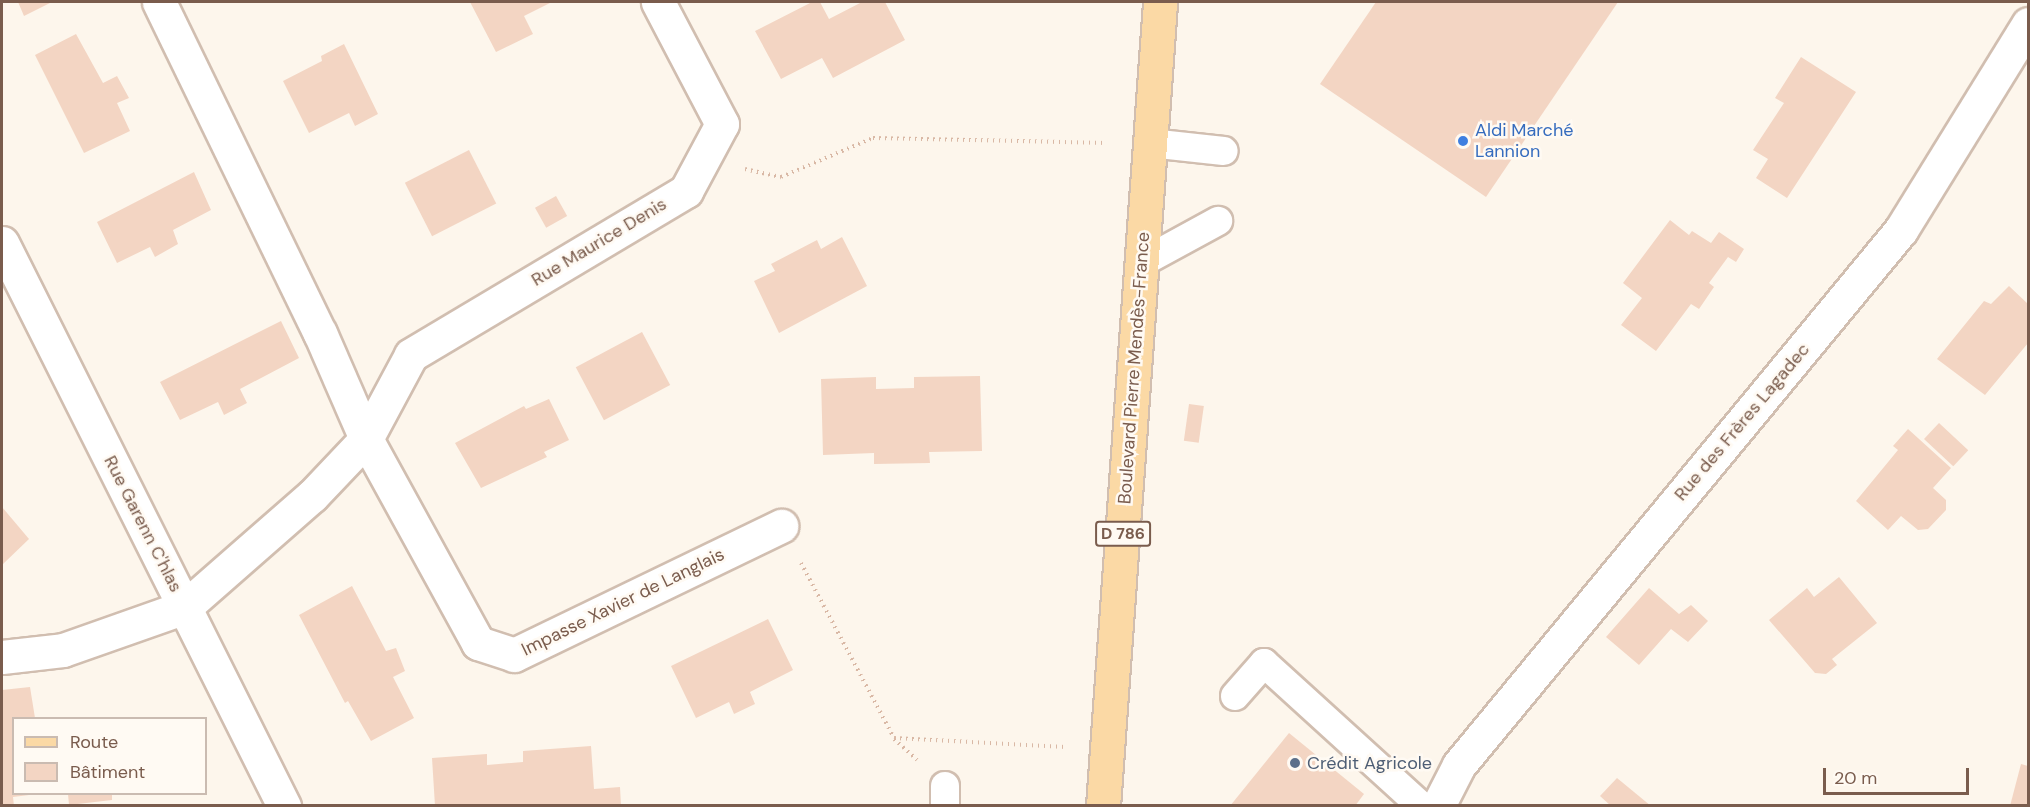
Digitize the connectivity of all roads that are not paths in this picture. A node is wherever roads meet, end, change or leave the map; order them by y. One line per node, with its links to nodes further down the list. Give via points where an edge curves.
1 (159, 2): 10 (street, via 320,333)
2 (658, 2): 10 (street, Rue Maurice Denis, via 722,124 686,190 411,355)
3 (1160, 2): 5 (main road, Boulevard Pierre Mendès-France / D 786)
4 (2028, 24): 18 (street, Rue des Frères Lagadec, via 1901,230 1459,765)
5 (1150, 143): 6 (lane); 9 (main road, Boulevard Pierre Mendès-France / D 786)
6 (1224, 150)
7 (1218, 221): 9 (lane)
8 (2, 243): 12 (street, Rue Garenn C'hlas)
9 (1141, 263): 16 (main road, Boulevard Pierre Mendès-France / D 786)
10 (366, 439): 11 (street, Impasse Xavier de Langlais, via 478,643 514,655); 12 (street, Rue Maurice Denis, via 312,496)
11 (781, 526)
12 (185, 607): 13 (street, via 63,650); 15 (street, Rue Garenn C'hlas)
13 (2, 657)
14 (1235, 696): 17 (lane, via 1264,663)
15 (284, 806)
16 (1103, 806)
17 (1421, 806)
18 (1438, 806)

